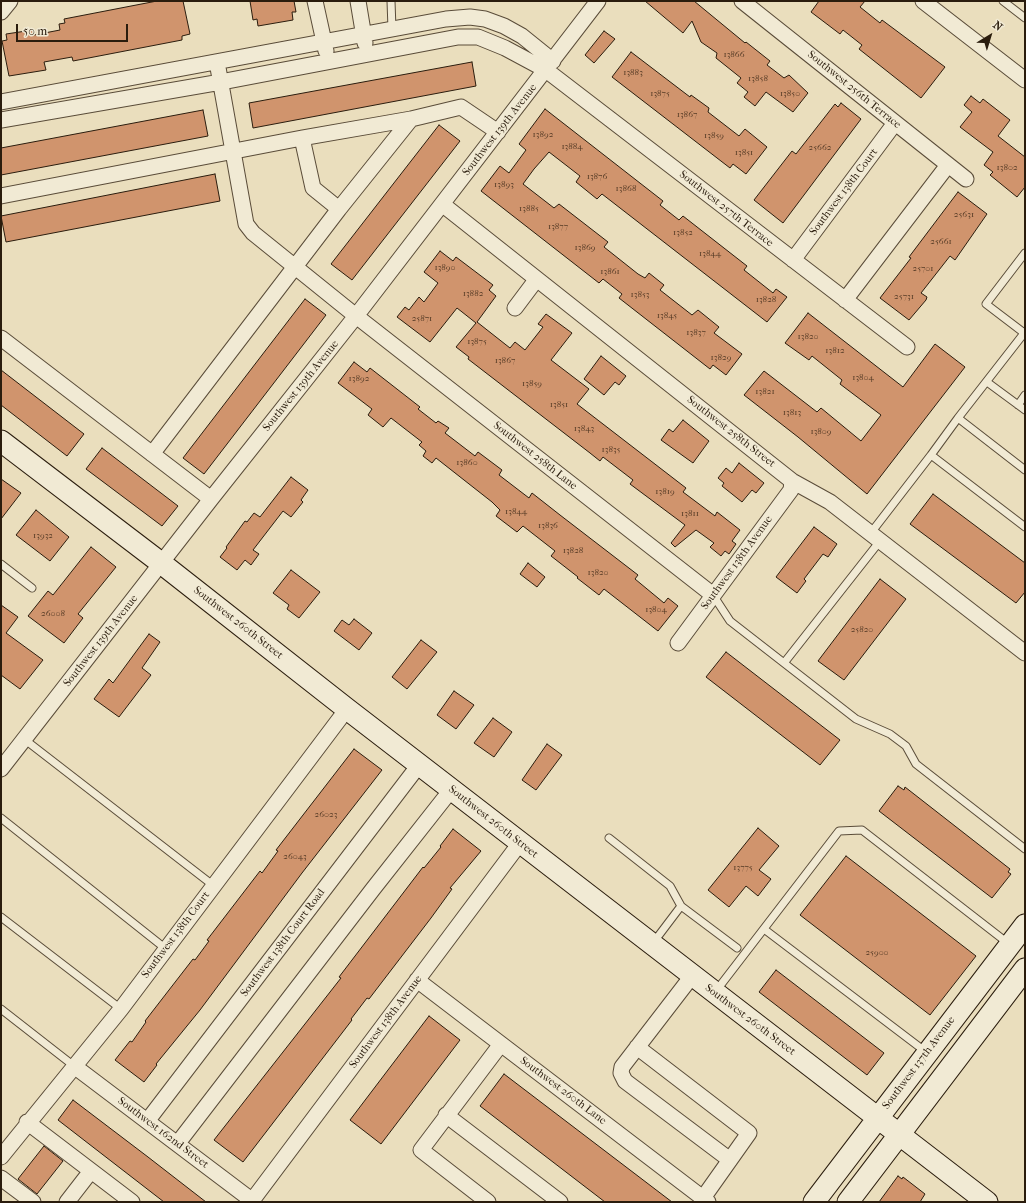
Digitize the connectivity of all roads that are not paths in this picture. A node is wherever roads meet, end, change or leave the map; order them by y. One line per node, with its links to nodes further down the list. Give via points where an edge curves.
1 (10, 1): 9 (street)
2 (315, 1): 13 (street)
3 (358, 1): 12 (street)
4 (391, 1): 11 (lane)
5 (598, 1): 17 (street, Southwest 139th Avenue)
6 (742, 1): 23 (street, Southwest 256th Terrace)
7 (922, 1): 18 (street)
8 (1003, 1): 10 (lane)
9 (1, 12)
10 (1025, 18)
11 (392, 29): 12 (street); 17 (street, via 446,19 485,19 522,36)
12 (364, 34): 13 (street); 14 (street)
13 (325, 42): 15 (street); 16 (street)
14 (366, 54): 15 (street); 17 (street, via 458,37 478,37)
15 (328, 61): 19 (street)
16 (217, 62): 19 (street, Southwest 258th Lane); 20 (street)
17 (550, 66): 24 (street, Southwest 139th Avenue); 33 (street, Southwest 257th Terrace)
18 (1025, 80)
19 (221, 82): 22 (street); 26 (street, Southwest 258th Lane)
20 (1, 102)
21 (411, 119): 24 (street, via 461,107); 25 (street); 31 (street)
22 (1, 120)
23 (895, 124): 27 (street, Southwest 256th Terrace); 33 (street, Southwest 138th Court)
24 (498, 132): 30 (street, Southwest 139th Avenue)
25 (302, 138): 26 (street); 31 (street, via 313,188)
26 (232, 152): 29 (street); 34 (street, Southwest 258th Lane, via 246,224 266,244)
27 (948, 165): 28 (street, Southwest 256th Terrace); 36 (street)
28 (966, 179)
29 (1, 196)
30 (442, 204): 35 (street, Southwest 258th Street); 38 (street, Southwest 139th Avenue)
31 (339, 209): 34 (street)
32 (1025, 253): 39 (lane, via 986,304)
33 (793, 260): 36 (street, Southwest 257th Terrace)
34 (296, 267): 38 (street, Southwest 258th Lane); 48 (street)
35 (536, 280): 37 (street); 51 (street, Southwest 258th Street)
36 (845, 300): 41 (street, Southwest 257th Terrace)
37 (515, 308)
38 (356, 316): 52 (street, Southwest 139th Avenue); 58 (street, Southwest 258th Lane)
39 (1025, 332): 42 (lane)
40 (1, 338): 48 (street)
41 (907, 347)
42 (987, 382): 44 (lane); 46 (lane)
43 (1025, 395): 44 (lane)
44 (1018, 405): 45 (lane)
45 (1025, 410)
46 (958, 418): 49 (lane); 50 (lane)
47 (1, 441): 55 (street, Southwest 260th Street)
48 (152, 454): 52 (street)
49 (931, 455): 53 (lane); 54 (lane)
50 (1025, 470)
51 (792, 481): 54 (street, Southwest 258th Street, via 830,502); 58 (street, Southwest 138th Avenue, via 791,490)
52 (210, 499): 55 (street, Southwest 139th Avenue)
53 (1025, 527)
54 (875, 537): 60 (street, Southwest 258th Street); 61 (lane)
55 (161, 563): 62 (street, Southwest 260th Street); 63 (street, Southwest 139th Avenue)
56 (1, 564): 57 (lane)
57 (32, 588)
58 (713, 595): 59 (street, Southwest 138th Avenue); 61 (lane, via 730,621)
59 (678, 643)
60 (1025, 653)
61 (784, 663): 70 (lane, via 856,719 890,734 906,746 916,764)
62 (346, 710): 64 (street, Southwest 260th Street); 71 (street, Southwest 138th Court)
63 (24, 739): 65 (street, Southwest 139th Avenue); 71 (lane)
64 (419, 765): 66 (street, Southwest 260th Street); 92 (street, Southwest 138th Court Road)
65 (1, 769)
66 (451, 790): 69 (street, Southwest 260th Street); 95 (street)
67 (1, 818): 79 (lane)
68 (609, 838): 72 (lane, via 670,886)
69 (520, 843): 76 (street, Southwest 260th Street); 82 (street, Southwest 138th Avenue)
70 (1025, 849)
71 (214, 886): 79 (street, Southwest 138th Court)
72 (681, 906): 76 (lane); 78 (lane)
73 (1, 917): 85 (lane)
74 (1025, 925): 77 (street, Southwest 137th Avenue)
75 (764, 929): 77 (lane, via 839,831 862,830); 83 (lane); 88 (lane)
76 (652, 944): 81 (street, Southwest 260th Street)
77 (1010, 944): 88 (street, Southwest 137th Avenue)
78 (737, 948)
79 (166, 949): 85 (street, Southwest 138th Court)
80 (1025, 970): 94 (street)
81 (692, 976): 83 (street, Southwest 260th Street); 87 (street)
82 (417, 980): 86 (street, Southwest 260th Lane); 101 (street, Southwest 138th Avenue)
83 (715, 993): 91 (street, Southwest 260th Street)
84 (1, 1009): 89 (lane)
85 (121, 1009): 89 (street, Southwest 138th Court)
86 (500, 1044): 90 (street); 100 (street, Southwest 260th Lane)
87 (637, 1047): 97 (street, via 622,1067 625,1081); 97 (street, via 749,1133)
88 (927, 1052): 91 (street, Southwest 137th Avenue)
89 (74, 1066): 92 (street, Southwest 162nd Street); 93 (street, Southwest 138th Court)
90 (446, 1116): 105 (street, via 421,1150); 106 (street)
91 (877, 1118): 94 (street, Southwest 260th Street); 107 (street, Southwest 137th Avenue)
92 (148, 1120): 95 (street, Southwest 162nd Street)
93 (27, 1122): 96 (street, Southwest 138th Court); 98 (street)
94 (899, 1134): 108 (street); 109 (street, Southwest 260th Street)
95 (178, 1143): 101 (street, Southwest 162nd Street)
96 (1, 1157)
97 (730, 1160): 100 (street)
98 (91, 1171): 103 (street); 104 (street)
99 (1, 1178): 102 (street)
100 (706, 1200)
101 (252, 1201)
102 (33, 1202)
103 (67, 1202)
104 (132, 1202)
105 (488, 1202)
106 (560, 1202)
107 (814, 1202)
108 (848, 1202)
109 (987, 1202)

